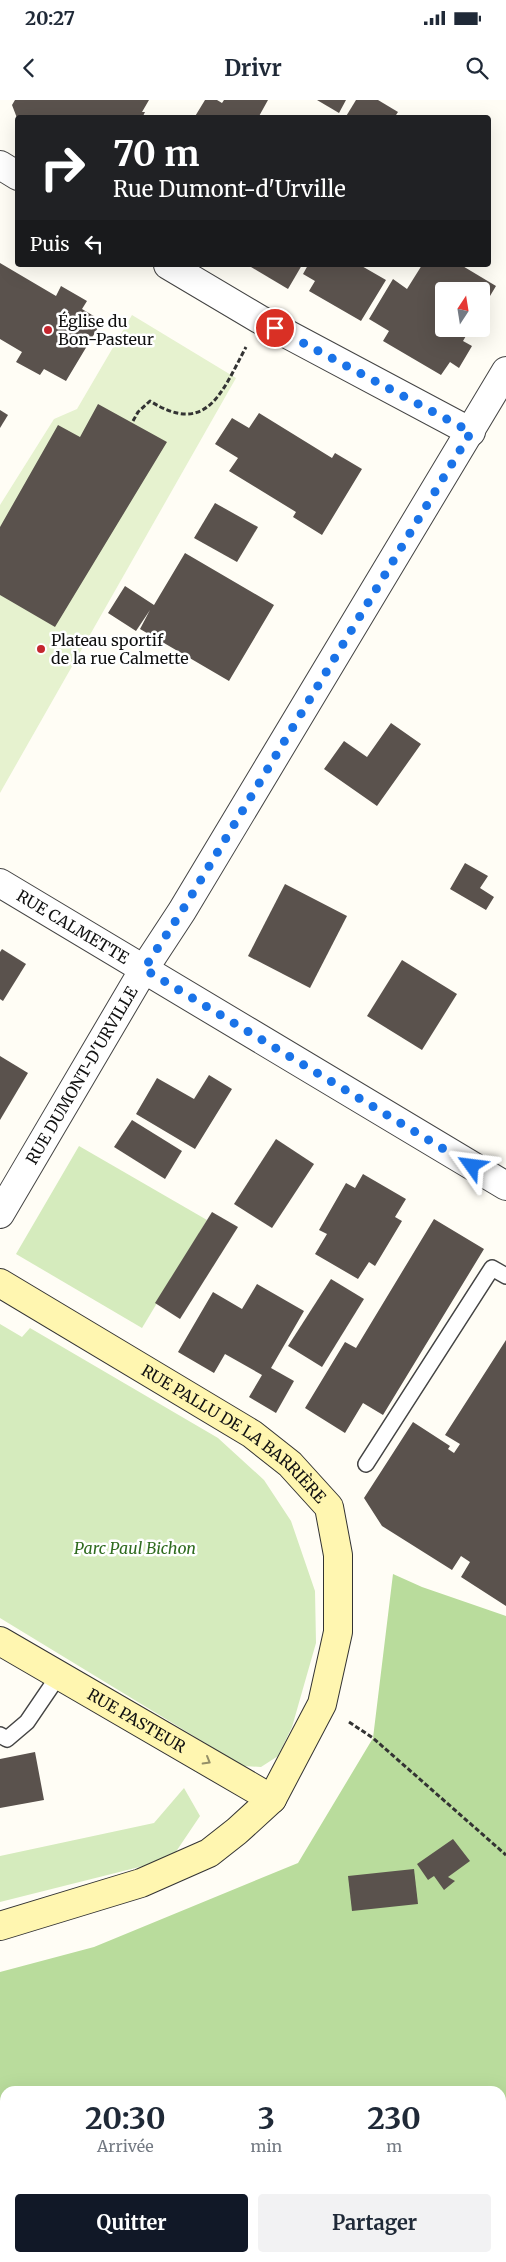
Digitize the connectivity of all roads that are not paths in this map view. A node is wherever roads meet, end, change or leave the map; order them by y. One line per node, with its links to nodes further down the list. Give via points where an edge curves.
1 (0, 165): 2 (street)
2 (15, 174)
3 (171, 267): 5 (street, via 259,319)
4 (506, 371): 5 (street, RUE DUMONT-D'URVILLE)
5 (471, 432): 7 (street, RUE DUMONT-D'URVILLE)
6 (0, 883): 7 (street, RUE CALMETTE)
7 (144, 969): 8 (street, RUE CALMETTE); 9 (street, RUE DUMONT-D'URVILLE)
8 (506, 1186)
9 (0, 1214)
10 (506, 1276): 12 (lane, via 492,1268)
11 (0, 1283): 16 (street, RUE PALLU DE LA BARRIÈRE, via 252,1434 290,1464 329,1507 338,1555 338,1632 322,1704)
12 (366, 1464)
13 (0, 1641): 14 (street, RUE PASTEUR)
14 (59, 1675): 15 (lane, via 27,1722 7,1739); 16 (street, RUE PASTEUR, one-way to 16)
15 (0, 1735)
16 (272, 1799): 17 (street, RUE PALLU DE LA BARRIÈRE, via 210,1853 141,1883)
17 (0, 1926)

